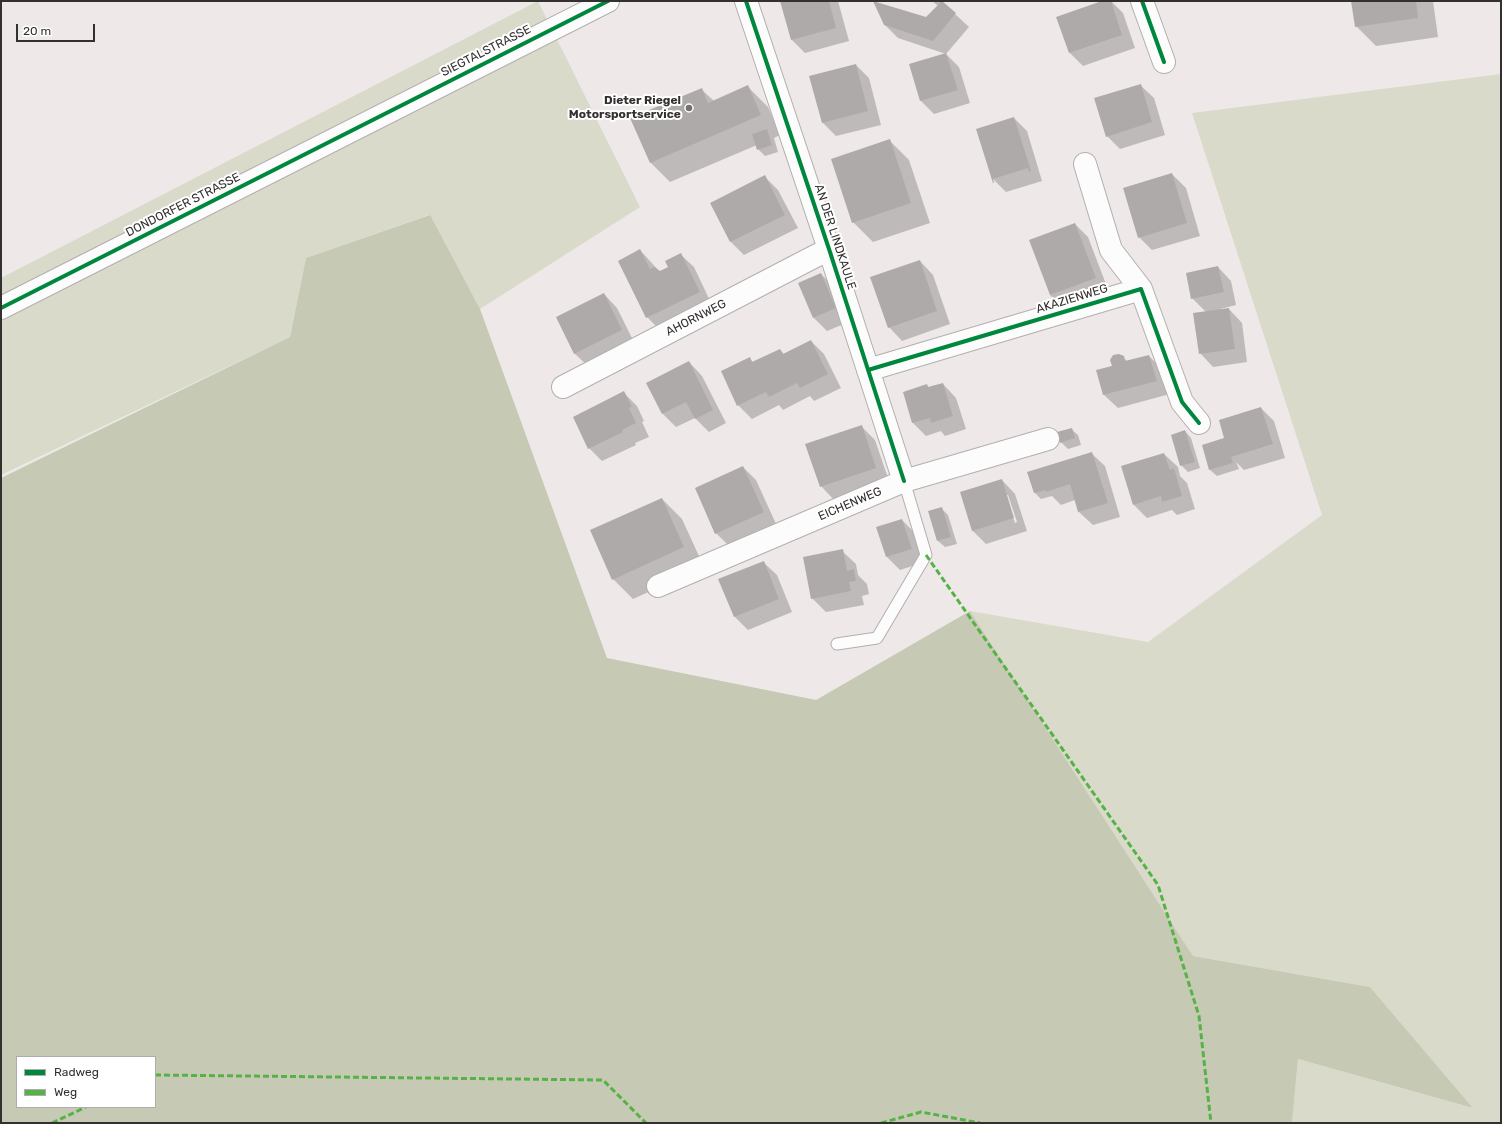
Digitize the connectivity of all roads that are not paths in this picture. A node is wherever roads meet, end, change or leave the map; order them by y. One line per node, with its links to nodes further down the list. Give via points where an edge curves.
1 (608, 1): 5 (street, SIEGTALSTRASSE)
2 (746, 1): 7 (street, AN DER LINDKAULE)
3 (1142, 1): 4 (street)
4 (1164, 62)
5 (373, 120): 9 (street, DONDORFER STRASSE)
6 (1085, 164): 8 (street, via 1111,250)
7 (829, 249): 10 (street, AN DER LINDKAULE); 11 (street, AHORNWEG)
8 (1141, 289): 10 (street, AKAZIENWEG); 12 (street, via 1182,402)
9 (1, 308)
10 (868, 370): 14 (street, AN DER LINDKAULE)
11 (563, 387)
12 (1199, 423)
13 (1048, 439): 14 (street, EICHENWEG)
14 (904, 481): 15 (street, EICHENWEG); 16 (lane, via 926,555 877,638)
15 (658, 586)
16 (837, 644)

